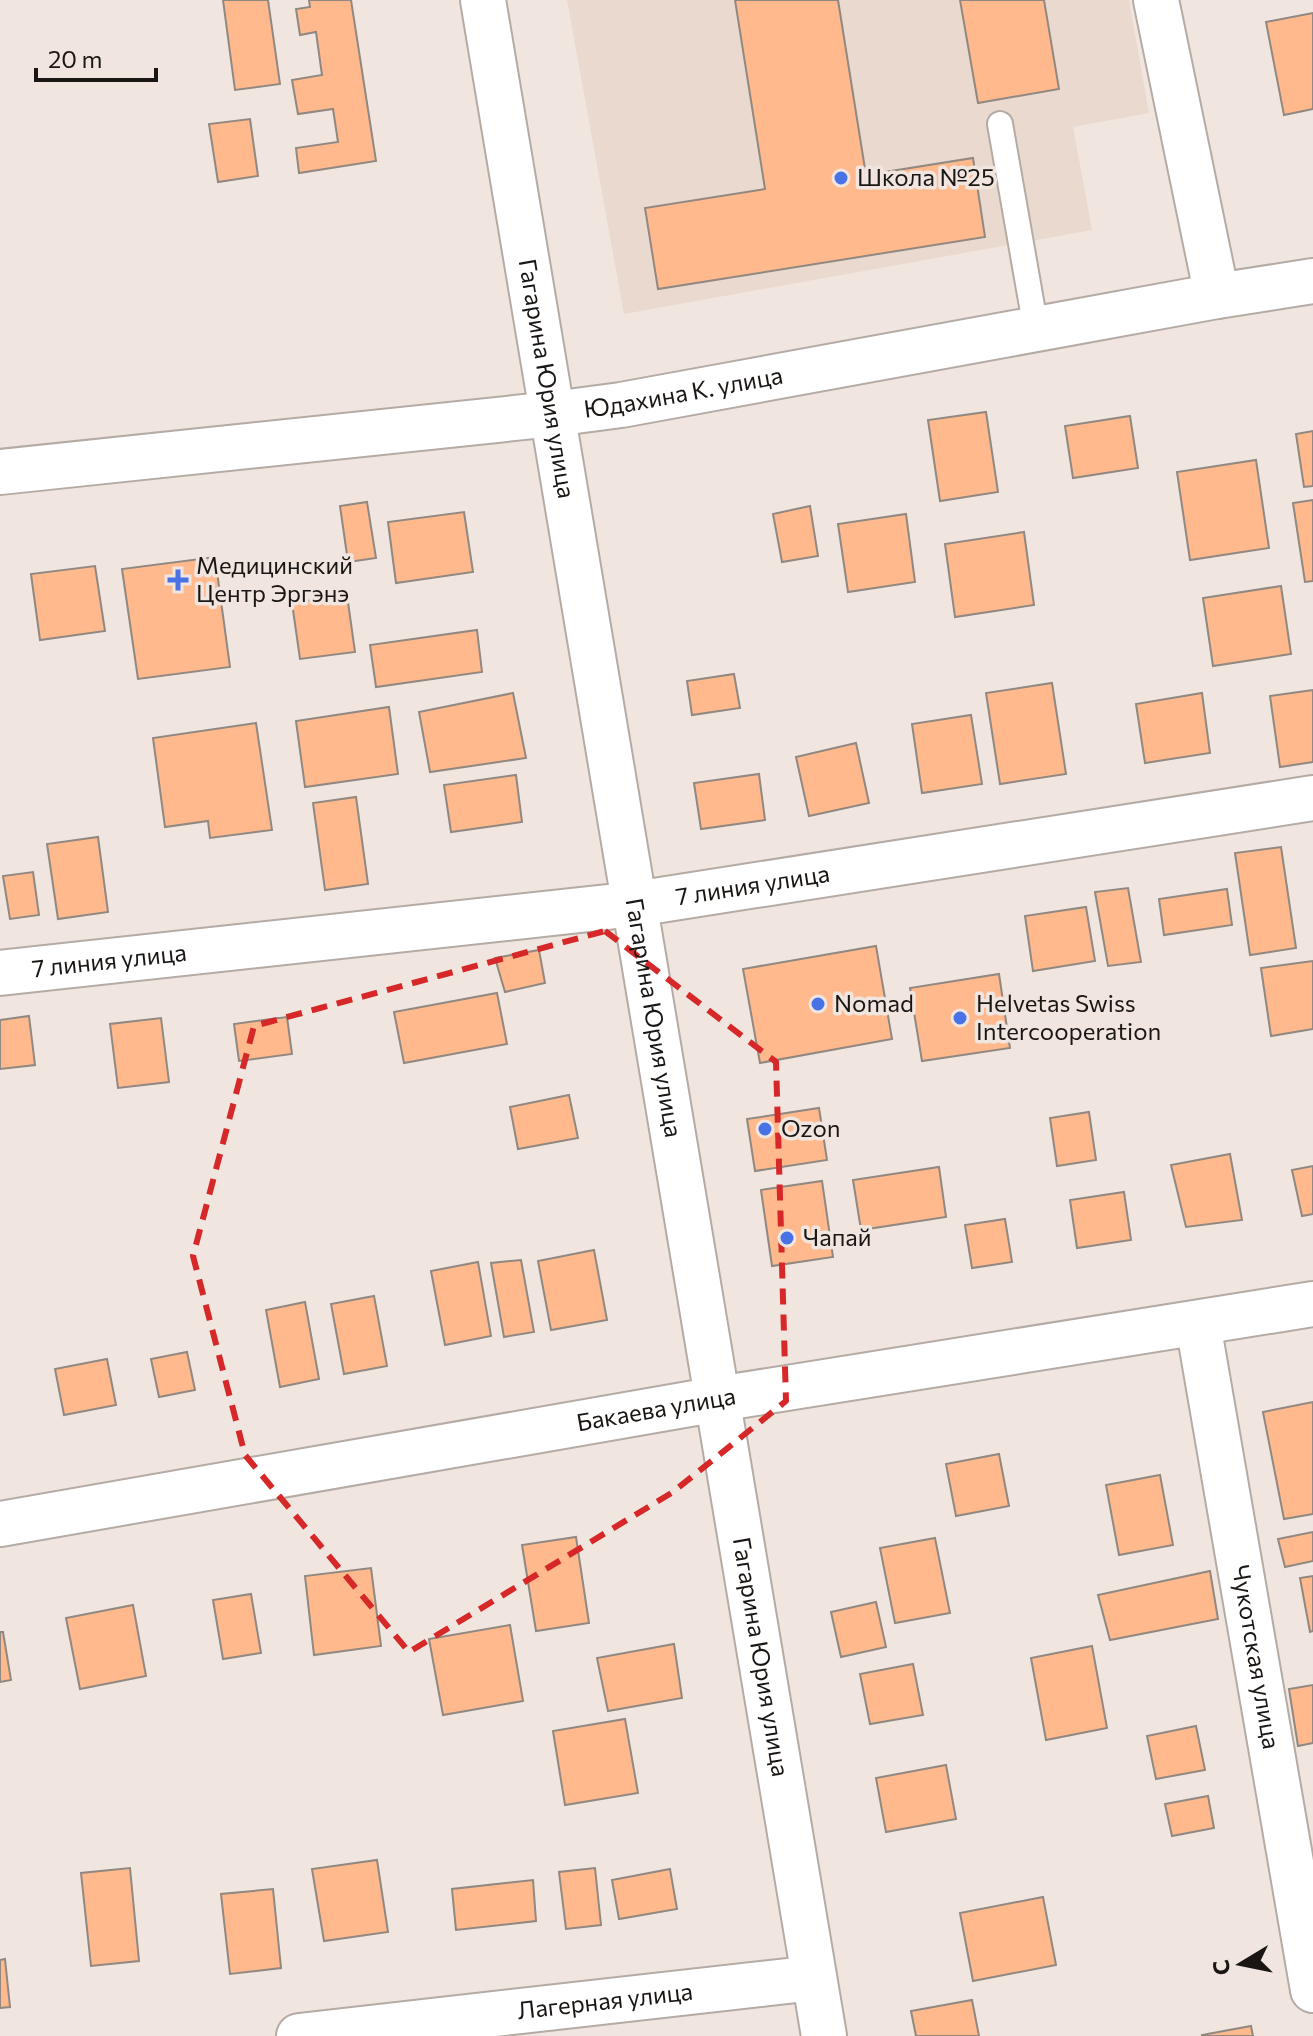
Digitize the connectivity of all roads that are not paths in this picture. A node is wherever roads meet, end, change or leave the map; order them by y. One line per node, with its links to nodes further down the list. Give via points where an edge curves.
1 (483, 0): 7 (street, Гагарина Юрия улица)
2 (1156, 0): 5 (street)
3 (1000, 124): 6 (lane)
4 (1313, 281): 5 (street, Юдахина К. улица)
5 (1217, 296): 6 (street, Юдахина К. улица)
6 (1036, 329): 7 (street, Юдахина К. улица)
7 (553, 414): 8 (street, Юдахина К. улица); 10 (street, Гагарина Юрия улица)
8 (0, 472)
9 (1313, 798): 10 (street, 7 линия улица)
10 (635, 904): 11 (street, 7 линия улица); 14 (street, Гагарина Юрия улица)
11 (0, 973)
12 (1313, 1304): 13 (street, Бакаева улица)
13 (1198, 1324): 14 (street, Бакаева улица); 17 (street, Чукотская улица)
14 (718, 1399): 15 (street, Бакаева улица); 16 (street, Гагарина Юрия улица)
15 (0, 1524)
16 (814, 1978): 18 (street, Лагерная улица); 19 (street, Гагарина Юрия улица)
17 (1313, 1990)
18 (299, 2036)
19 (824, 2036)

